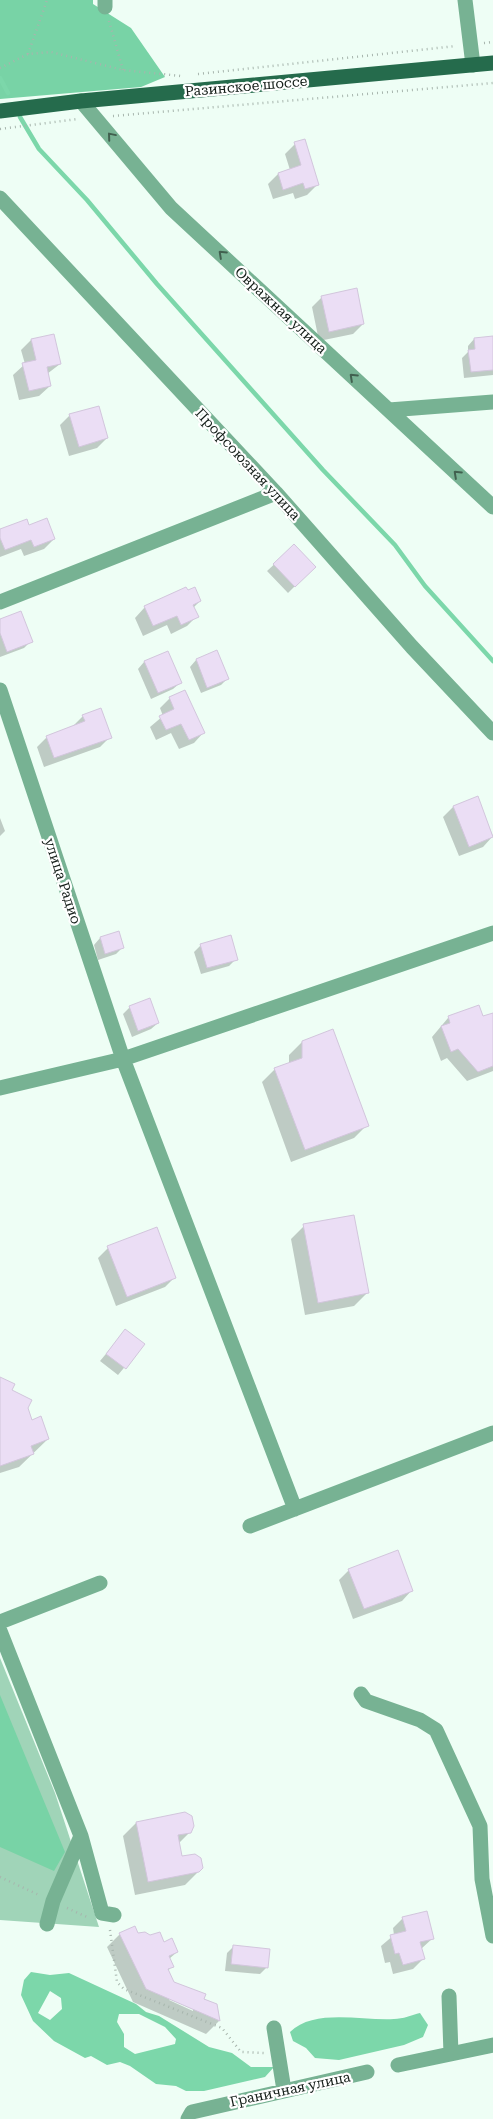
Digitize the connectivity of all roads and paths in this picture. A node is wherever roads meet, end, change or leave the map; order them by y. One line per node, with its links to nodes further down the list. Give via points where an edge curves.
1 (47, 0): 6 (path)
2 (465, 0): 5 (street)
3 (105, 4): 10 (path)
4 (493, 42): 5 (path)
5 (471, 45): 8 (street); 10 (path, via 181,76)
6 (28, 54): 9 (path); 10 (path, via 51,52)
7 (493, 63): 8 (main road, Разинское шоссе)
8 (473, 65): 12 (main road, Разинское шоссе)
9 (0, 68)
10 (123, 70)
11 (493, 83): 14 (path, via 137,116)
12 (81, 101): 13 (main road, Разинское шоссе); 14 (street, Овражная улица)
13 (0, 111)
14 (94, 117): 15 (path); 18 (street, Овражная улица, one-way to 14, via 171,208)
15 (0, 129)
16 (0, 198): 19 (street, Профсоюзная улица)
17 (493, 402): 18 (street)
18 (389, 410): 20 (street, Овражная улица, one-way to 18)
19 (276, 493): 21 (street); 23 (street, Профсоюзная улица)
20 (493, 507)
21 (0, 602)
22 (0, 690): 25 (street, улица Радио)
23 (493, 734)
24 (493, 933): 25 (street)
25 (125, 1065): 26 (street); 28 (street, улица Радио)
26 (0, 1088)
27 (493, 1433): 28 (street)
28 (295, 1509): 29 (street)
29 (250, 1526)
30 (100, 1583): 31 (street)
31 (0, 1622)
32 (0, 1631): 34 (street)
33 (361, 1694): 37 (street, via 366,1701 420,1720 436,1730 480,1826 482,1880)
34 (81, 1836): 35 (street, via 102,1913); 36 (street, via 52,1902)
35 (112, 1921): 41 (path, via 117,1982 124,1989 222,2028 241,2052)
36 (47, 1924)
37 (493, 1936)
38 (449, 1996): 42 (street)
39 (274, 2028): 41 (street)
40 (493, 2045): 42 (street)
41 (279, 2054): 45 (street)
42 (451, 2054): 43 (street)
43 (398, 2065)
44 (367, 2072): 45 (street, Граничная улица)
45 (284, 2090): 46 (street, Граничная улица, via 192,2112)
46 (188, 2119)

